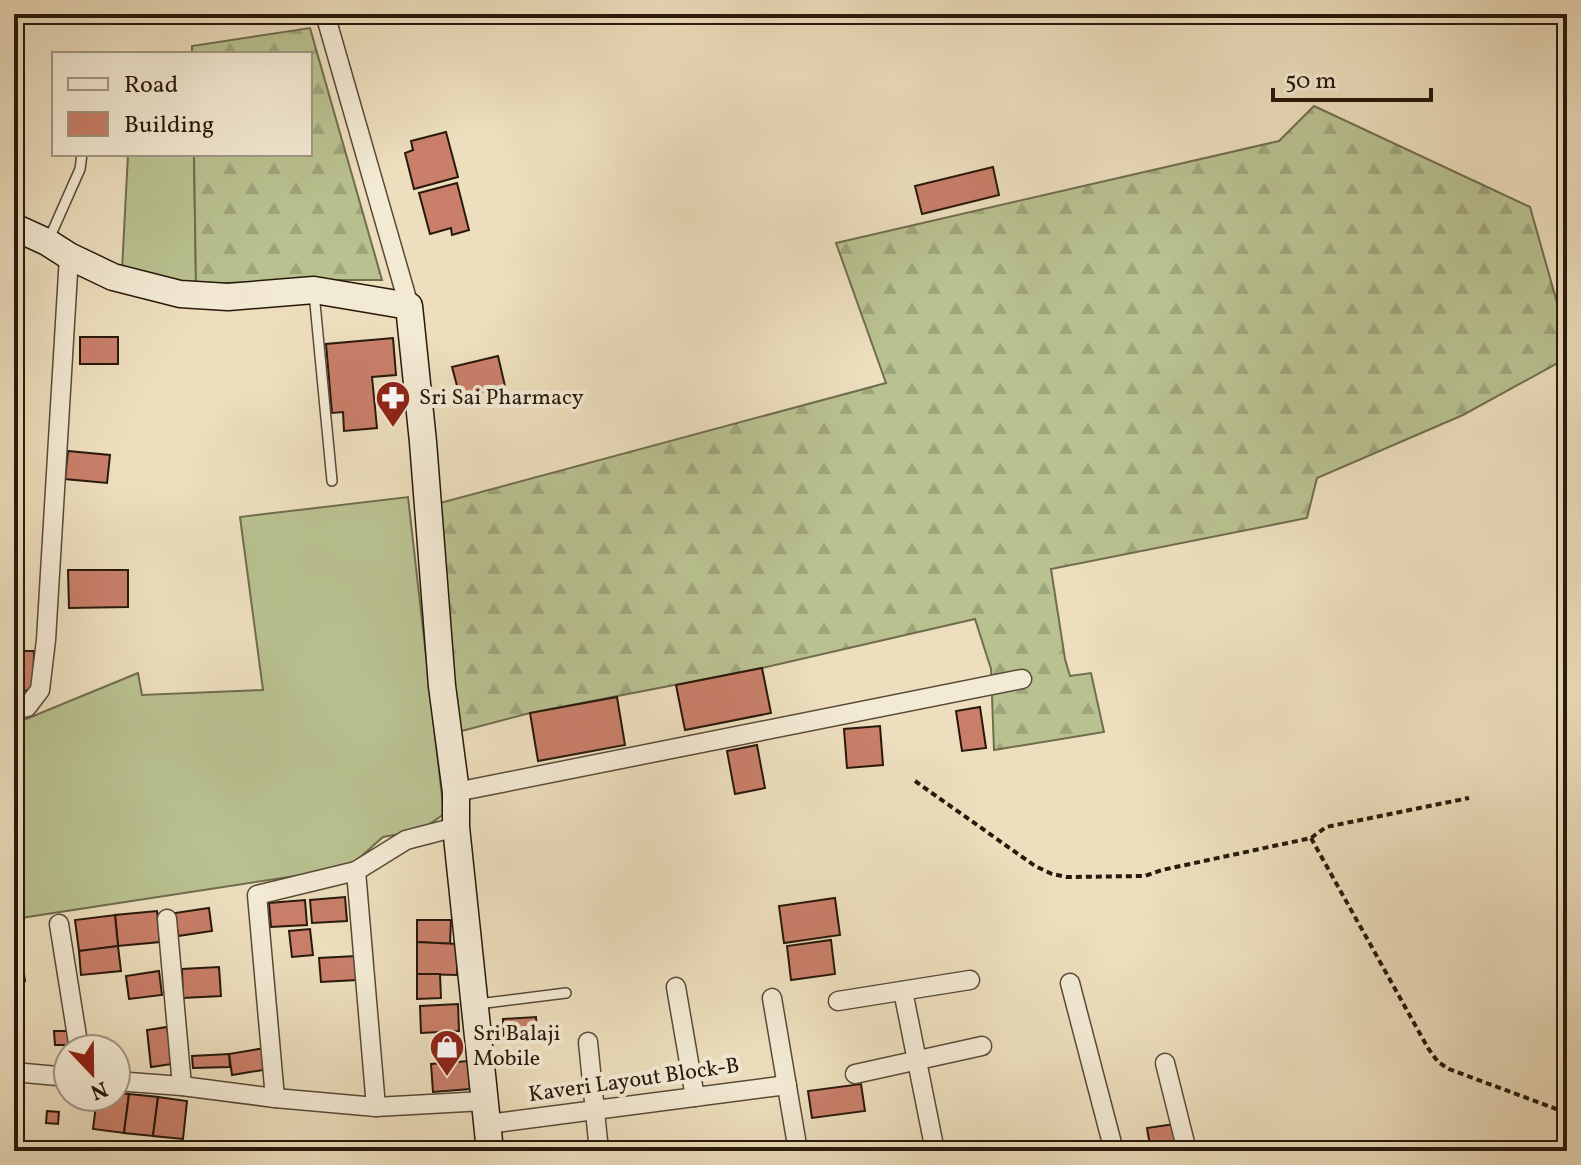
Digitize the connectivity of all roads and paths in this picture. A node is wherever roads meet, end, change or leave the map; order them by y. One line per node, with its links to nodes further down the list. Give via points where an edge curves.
1 (325, 14): 6 (street)
2 (82, 156): 4 (lane)
3 (14, 227): 4 (street)
4 (58, 249): 5 (street, via 113,277 180,294 228,297); 9 (street, via 46,640 40,690 27,707)
5 (314, 290): 6 (street); 7 (lane)
6 (409, 306): 11 (street)
7 (332, 481)
8 (1022, 679): 11 (street)
9 (14, 710)
10 (915, 781): 14 (path, via 1035,866 1067,877 1145,876)
11 (456, 792): 13 (street)
12 (1469, 798): 14 (path, via 1326,827)
13 (456, 827): 15 (street, via 406,840); 25 (street)
14 (1311, 838): 42 (path, via 1438,1062)
15 (356, 871): 38 (street, via 257,895); 39 (street)
16 (167, 919): 36 (street)
17 (59, 924): 26 (street)
18 (970, 980): 21 (street)
19 (1070, 983): 47 (street)
20 (676, 987): 37 (street)
21 (903, 991): 24 (street); 29 (street)
22 (566, 993): 25 (lane)
23 (772, 998): 35 (street)
24 (838, 1001)
25 (475, 1004): 41 (street)
26 (76, 1033)
27 (588, 1042): 40 (street)
28 (982, 1046): 29 (street)
29 (917, 1060): 32 (street); 46 (street)
30 (1165, 1063): 48 (street)
31 (14, 1072): 33 (street)
32 (855, 1074)
33 (52, 1076)
34 (132, 1082): 36 (street, Kaveri Layout Block-B)
35 (787, 1085): 37 (street, Kaveri Layout Block-B); 45 (street)
36 (182, 1086): 38 (street, Kaveri Layout Block-B)
37 (695, 1097): 40 (street, Kaveri Layout Block-B)
38 (275, 1098): 39 (street, Kaveri Layout Block-B)
39 (376, 1107): 41 (street, Kaveri Layout Block-B)
40 (596, 1110): 41 (street, Kaveri Layout Block-B); 44 (street)
41 (486, 1113): 43 (street)
42 (1567, 1113)
43 (490, 1151)
44 (599, 1151)
45 (798, 1151)
46 (935, 1151)
47 (1114, 1151)
48 (1187, 1151)

